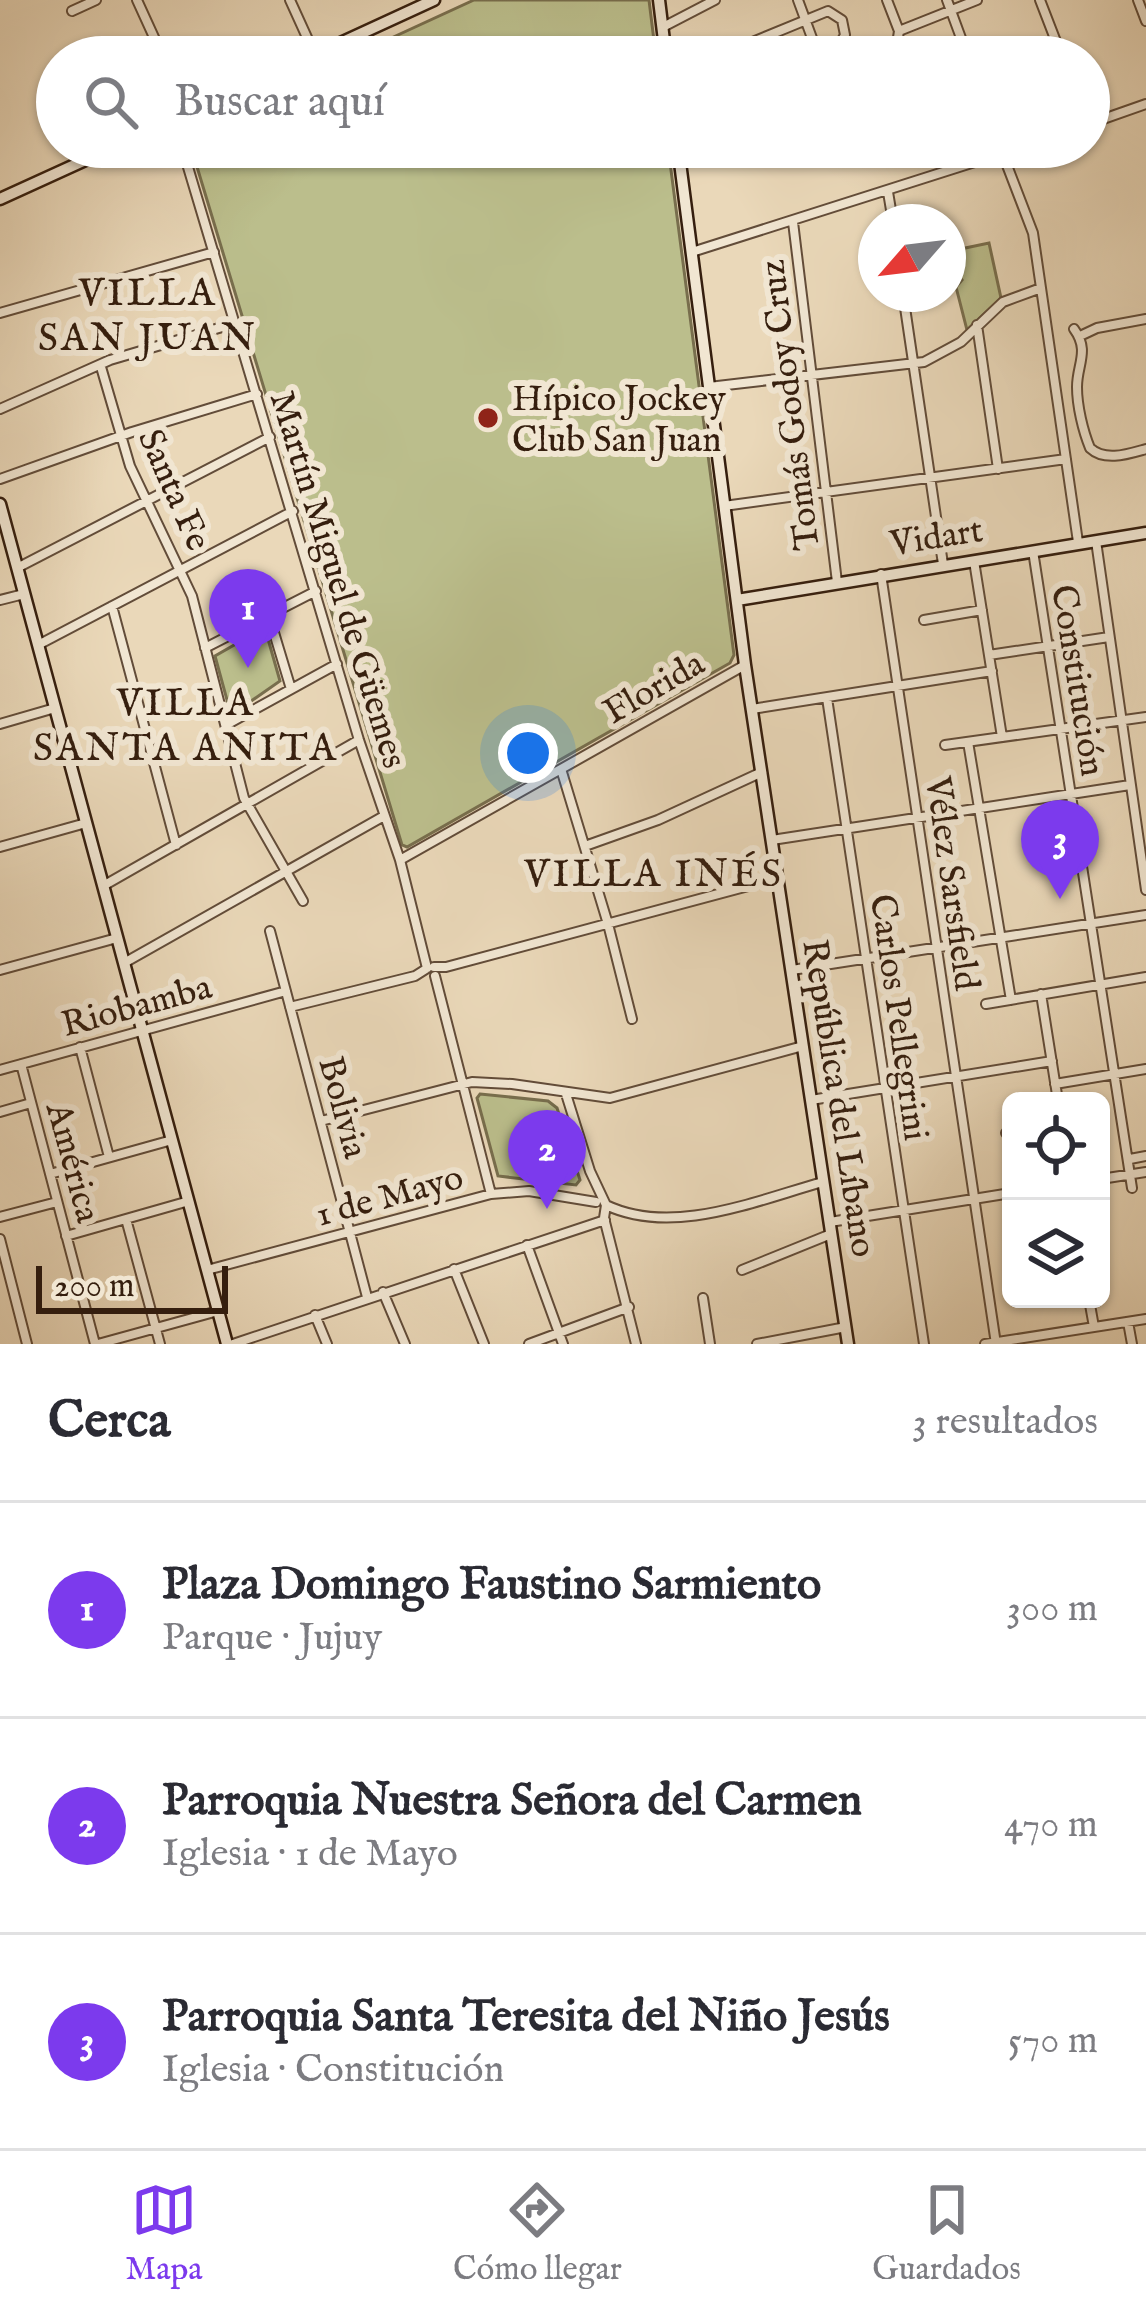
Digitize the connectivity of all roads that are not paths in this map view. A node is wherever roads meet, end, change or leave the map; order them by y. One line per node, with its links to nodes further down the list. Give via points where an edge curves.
1 (96, 0): 13 (street)
2 (137, 0): 18 (street)
3 (290, 0): 19 (street)
4 (434, 0): 20 (main road)
5 (659, 0): 16 (main road)
6 (715, 0): 16 (street)
7 (798, 0): 14 (street)
8 (887, 0): 17 (street)
9 (977, 0): 12 (street)
10 (1040, 0): 27 (street)
11 (1138, 0): 15 (street)
12 (949, 5): 17 (street); 26 (street)
13 (72, 11)
14 (806, 18): 22 (street); 23 (street); 24 (street, via 837,14)
15 (1146, 21)
16 (663, 27): 21 (main road)
17 (899, 31): 25 (street)
18 (153, 36)
19 (304, 36)
20 (356, 36)
21 (664, 36)
22 (764, 36)
23 (812, 36)
24 (843, 36)
25 (898, 36)
26 (960, 36)
27 (1054, 36)
28 (1146, 104): 29 (street)
29 (1110, 117)
30 (68, 168): 36 (main road)
31 (188, 168): 39 (street, Martín Miguel de Güemes)
32 (681, 168): 40 (main road, República del Líbano)
33 (953, 168): 35 (street)
34 (1009, 168): 41 (street, via 1030,219)
35 (888, 192): 37 (street); 38 (street)
36 (0, 199)
37 (890, 204)
38 (793, 222): 40 (street); 49 (street, Tomás Godoy Cruz)
39 (214, 252): 43 (street); 45 (street, Martín Miguel de Güemes)
40 (691, 252): 50 (main road, República del Líbano)
41 (1041, 288): 46 (street, via 1003,302); 56 (street)
42 (906, 312): 47 (street)
43 (0, 313)
44 (1146, 319): 55 (street, via 1077,332 1084,360 1077,386 1090,448 1114,456)
45 (236, 323): 48 (street); 51 (street, Martín Miguel de Güemes)
46 (977, 325): 47 (street, via 946,352); 57 (street)
47 (914, 364): 49 (street); 59 (street)
48 (101, 367): 52 (street); 53 (street, Santa Fe)
49 (810, 375): 50 (street); 60 (street, Tomás Godoy Cruz)
50 (708, 387): 63 (main road, República del Líbano)
51 (257, 394): 53 (street); 54 (street, Martín Miguel de Güemes)
52 (0, 410)
53 (121, 436): 58 (street); 61 (street, Santa Fe)
54 (270, 437): 61 (street); 64 (street, Martín Miguel de Güemes)
55 (1146, 449)
56 (1066, 459): 57 (street); 67 (street)
57 (998, 469): 59 (street)
58 (0, 479)
59 (931, 480): 60 (street); 70 (street)
60 (825, 495): 63 (street); 74 (street, Tomás Godoy Cruz)
61 (148, 500): 71 (street); 72 (street, Santa Fe)
62 (0, 504): 71 (main road)
63 (724, 506): 78 (main road, República del Líbano)
64 (293, 512): 72 (street); 75 (street, Martín Miguel de Güemes)
65 (1146, 532): 66 (main road, Vidart)
66 (1096, 539): 67 (main road, Vidart); 83 (street)
67 (1078, 542): 68 (main road, Vidart)
68 (1033, 550): 69 (main road, Vidart); 85 (street, Constitución)
69 (974, 559): 70 (main road, Vidart); 80 (street)
70 (943, 564): 73 (main road, Vidart)
71 (17, 568): 76 (main road)
72 (182, 569): 79 (street); 86 (street, Santa Fe)
73 (881, 574): 74 (main road, Vidart); 91 (street, Vélez Sarsfield)
74 (837, 582): 78 (main road, Vidart)
75 (316, 591): 81 (street); 88 (street, Martín Miguel de Güemes)
76 (24, 594): 77 (street); 84 (main road)
77 (0, 600)
78 (737, 600): 89 (main road, República del Líbano)
79 (112, 606): 84 (street); 116 (street)
80 (982, 610): 82 (street); 87 (street)
81 (269, 615): 86 (street); 92 (street)
82 (924, 620)
83 (1108, 638): 85 (street); 97 (street)
84 (38, 645): 94 (main road)
85 (1046, 647): 87 (street); 100 (street, Constitución)
86 (206, 648): 99 (street, Santa Fe)
87 (988, 655): 90 (street)
88 (337, 664): 92 (street); 102 (street, Martín Miguel de Güemes)
89 (746, 664): 95 (main road, República del Líbano); 105 (street, Florida)
90 (992, 671): 91 (street); 101 (street)
91 (898, 686): 93 (street); 112 (street, Vélez Sarsfield)
92 (291, 689): 99 (street)
93 (827, 698): 95 (street); 114 (street, Carlos Pellegrini)
94 (55, 709): 98 (street); 113 (main road)
95 (752, 709): 106 (main road, República del Líbano)
96 (1146, 717): 97 (street)
97 (1122, 722): 100 (street); 107 (street)
98 (0, 724)
99 (226, 725): 109 (street, Santa Fe)
100 (1060, 730): 101 (street); 108 (street, Constitución)
101 (1002, 737): 103 (street)
102 (359, 740): 109 (street); 111 (street, Martín Miguel de Güemes)
103 (968, 742): 104 (street); 110 (street)
104 (945, 745)
105 (561, 769): 117 (street); 119 (street, Florida)
106 (762, 772): 115 (main road, República del Líbano); 117 (street)
107 (1130, 785): 108 (street); 123 (street)
108 (1070, 794): 110 (street); 127 (street, Constitución)
109 (248, 804): 116 (street); 120 (street, Santa Fe)
110 (979, 809): 112 (street); 130 (street)
111 (384, 816): 119 (street, Martín Miguel de Güemes); 120 (street)
112 (917, 818): 114 (street); 131 (street, Vélez Sarsfield)
113 (86, 823): 118 (street); 122 (main road)
114 (846, 829): 115 (street); 132 (street, Carlos Pellegrini)
115 (772, 840): 121 (main road, República del Líbano)
116 (176, 845): 122 (street)
117 (585, 846): 126 (street)
118 (0, 847)
119 (400, 860): 136 (street, Martín Miguel de Güemes)
120 (287, 872): 124 (street, Santa Fe); 133 (street)
121 (778, 878): 126 (street); 135 (main road, República del Líbano)
122 (103, 886): 129 (main road)
123 (1146, 890)
124 (303, 901)
125 (1146, 915): 127 (street)
126 (608, 924): 136 (street); 144 (street)
127 (1091, 924): 130 (street); 138 (street, Constitución)
128 (270, 931): 139 (street, Bolivia)
129 (117, 938): 133 (main road); 134 (street)
130 (1000, 938): 131 (street); 141 (street)
131 (935, 947): 132 (street); 153 (street, Vélez Sarsfield)
132 (867, 957): 135 (street); 156 (street, Carlos Pellegrini)
133 (124, 963): 145 (main road)
134 (0, 970)
135 (792, 970): 146 (main road, República del Líbano)
136 (431, 972): 143 (street); 154 (street, Martín Miguel de Güemes)
137 (1146, 977): 138 (street)
138 (1101, 984): 140 (street); 152 (street, Constitución)
139 (286, 992): 143 (street, Bolivia); 145 (street, Riobamba)
140 (1041, 994): 141 (street); 148 (street)
141 (1011, 1000): 142 (street)
142 (986, 1004)
143 (290, 1007): 162 (street, Bolivia)
144 (632, 1019)
145 (142, 1030): 147 (street, Riobamba); 163 (main road)
146 (803, 1046): 158 (street, via 610,1098); 159 (main road, República del Líbano)
147 (80, 1047): 149 (street, Riobamba); 165 (street)
148 (1052, 1061): 153 (street); 155 (street)
149 (21, 1064): 151 (street, Riobamba); 160 (street, América)
150 (1146, 1069): 152 (street)
151 (0, 1070)
152 (1115, 1074): 155 (street); 166 (street, Constitución)
153 (956, 1077): 156 (street); 176 (street, Vélez Sarsfield)
154 (462, 1084): 158 (street); 162 (street); 174 (street, Martín Miguel de Güemes)
155 (1055, 1084): 157 (street)
156 (884, 1088): 159 (street); 180 (street, Carlos Pellegrini)
157 (1056, 1092)
158 (566, 1094): 170 (street)
159 (811, 1100): 172 (main road, República del Líbano)
160 (31, 1103): 161 (street); 168 (street, América)
161 (0, 1112)
162 (320, 1121): 184 (street, Bolivia)
163 (172, 1140): 165 (street); 178 (main road)
164 (1146, 1156): 166 (street)
165 (109, 1157): 168 (street)
166 (1130, 1159): 169 (street, Constitución)
167 (1146, 1172): 169 (street)
168 (50, 1174): 177 (street, América)
169 (1132, 1174): 171 (street); 173 (street, Constitución)
170 (590, 1176): 179 (street); 179 (street)
171 (1110, 1178)
172 (824, 1182): 179 (street, 1 de Mayo, via 684,1217); 183 (main road, República del Líbano)
173 (1132, 1189)
174 (491, 1194): 179 (street, 1 de Mayo, via 529,1191); 184 (street, 1 de Mayo)
175 (1002, 1194): 176 (street)
176 (974, 1199): 180 (street); 205 (street, Vélez Sarsfield)
177 (58, 1202): 181 (street); 185 (street, América)
178 (189, 1202): 182 (street); 189 (main road)
179 (599, 1208): 187 (street); 195 (street)
180 (903, 1211): 183 (street); 218 (street, Carlos Pellegrini)
181 (0, 1217)
182 (126, 1219): 185 (street); 202 (street)
183 (830, 1228): 190 (street); 201 (main road, República del Líbano)
184 (350, 1232): 189 (street, 1 de Mayo); 193 (street, Bolivia)
185 (66, 1236): 207 (street, América)
186 (0, 1239): 191 (street)
187 (527, 1245): 188 (street); 204 (street)
188 (454, 1269): 192 (street); 212 (street)
189 (208, 1270): 197 (main road)
190 (742, 1270)
191 (5, 1279): 206 (street)
192 (383, 1292): 193 (street); 211 (street)
193 (368, 1298): 198 (street)
194 (704, 1298): 215 (street)
195 (630, 1307): 204 (street); 214 (street)
196 (1091, 1308): 203 (street)
197 (219, 1311): 202 (street); 209 (main road)
198 (315, 1316): 209 (street); 210 (street)
199 (1146, 1319): 200 (street)
200 (1128, 1322): 203 (street); 220 (street)
201 (846, 1327): 216 (street); 217 (main road, República del Líbano)
202 (156, 1328): 207 (street); 208 (street)
203 (1094, 1328): 205 (street)
204 (562, 1340): 213 (street)
205 (996, 1343): 219 (street)
206 (27, 1344)
207 (97, 1344)
208 (160, 1344)
209 (230, 1344)
210 (327, 1344)
211 (405, 1344)
212 (484, 1344)
213 (529, 1344)
214 (636, 1344)
215 (710, 1344)
216 (757, 1344)
217 (848, 1344)
218 (924, 1344)
219 (985, 1344)
220 (1132, 1344)

